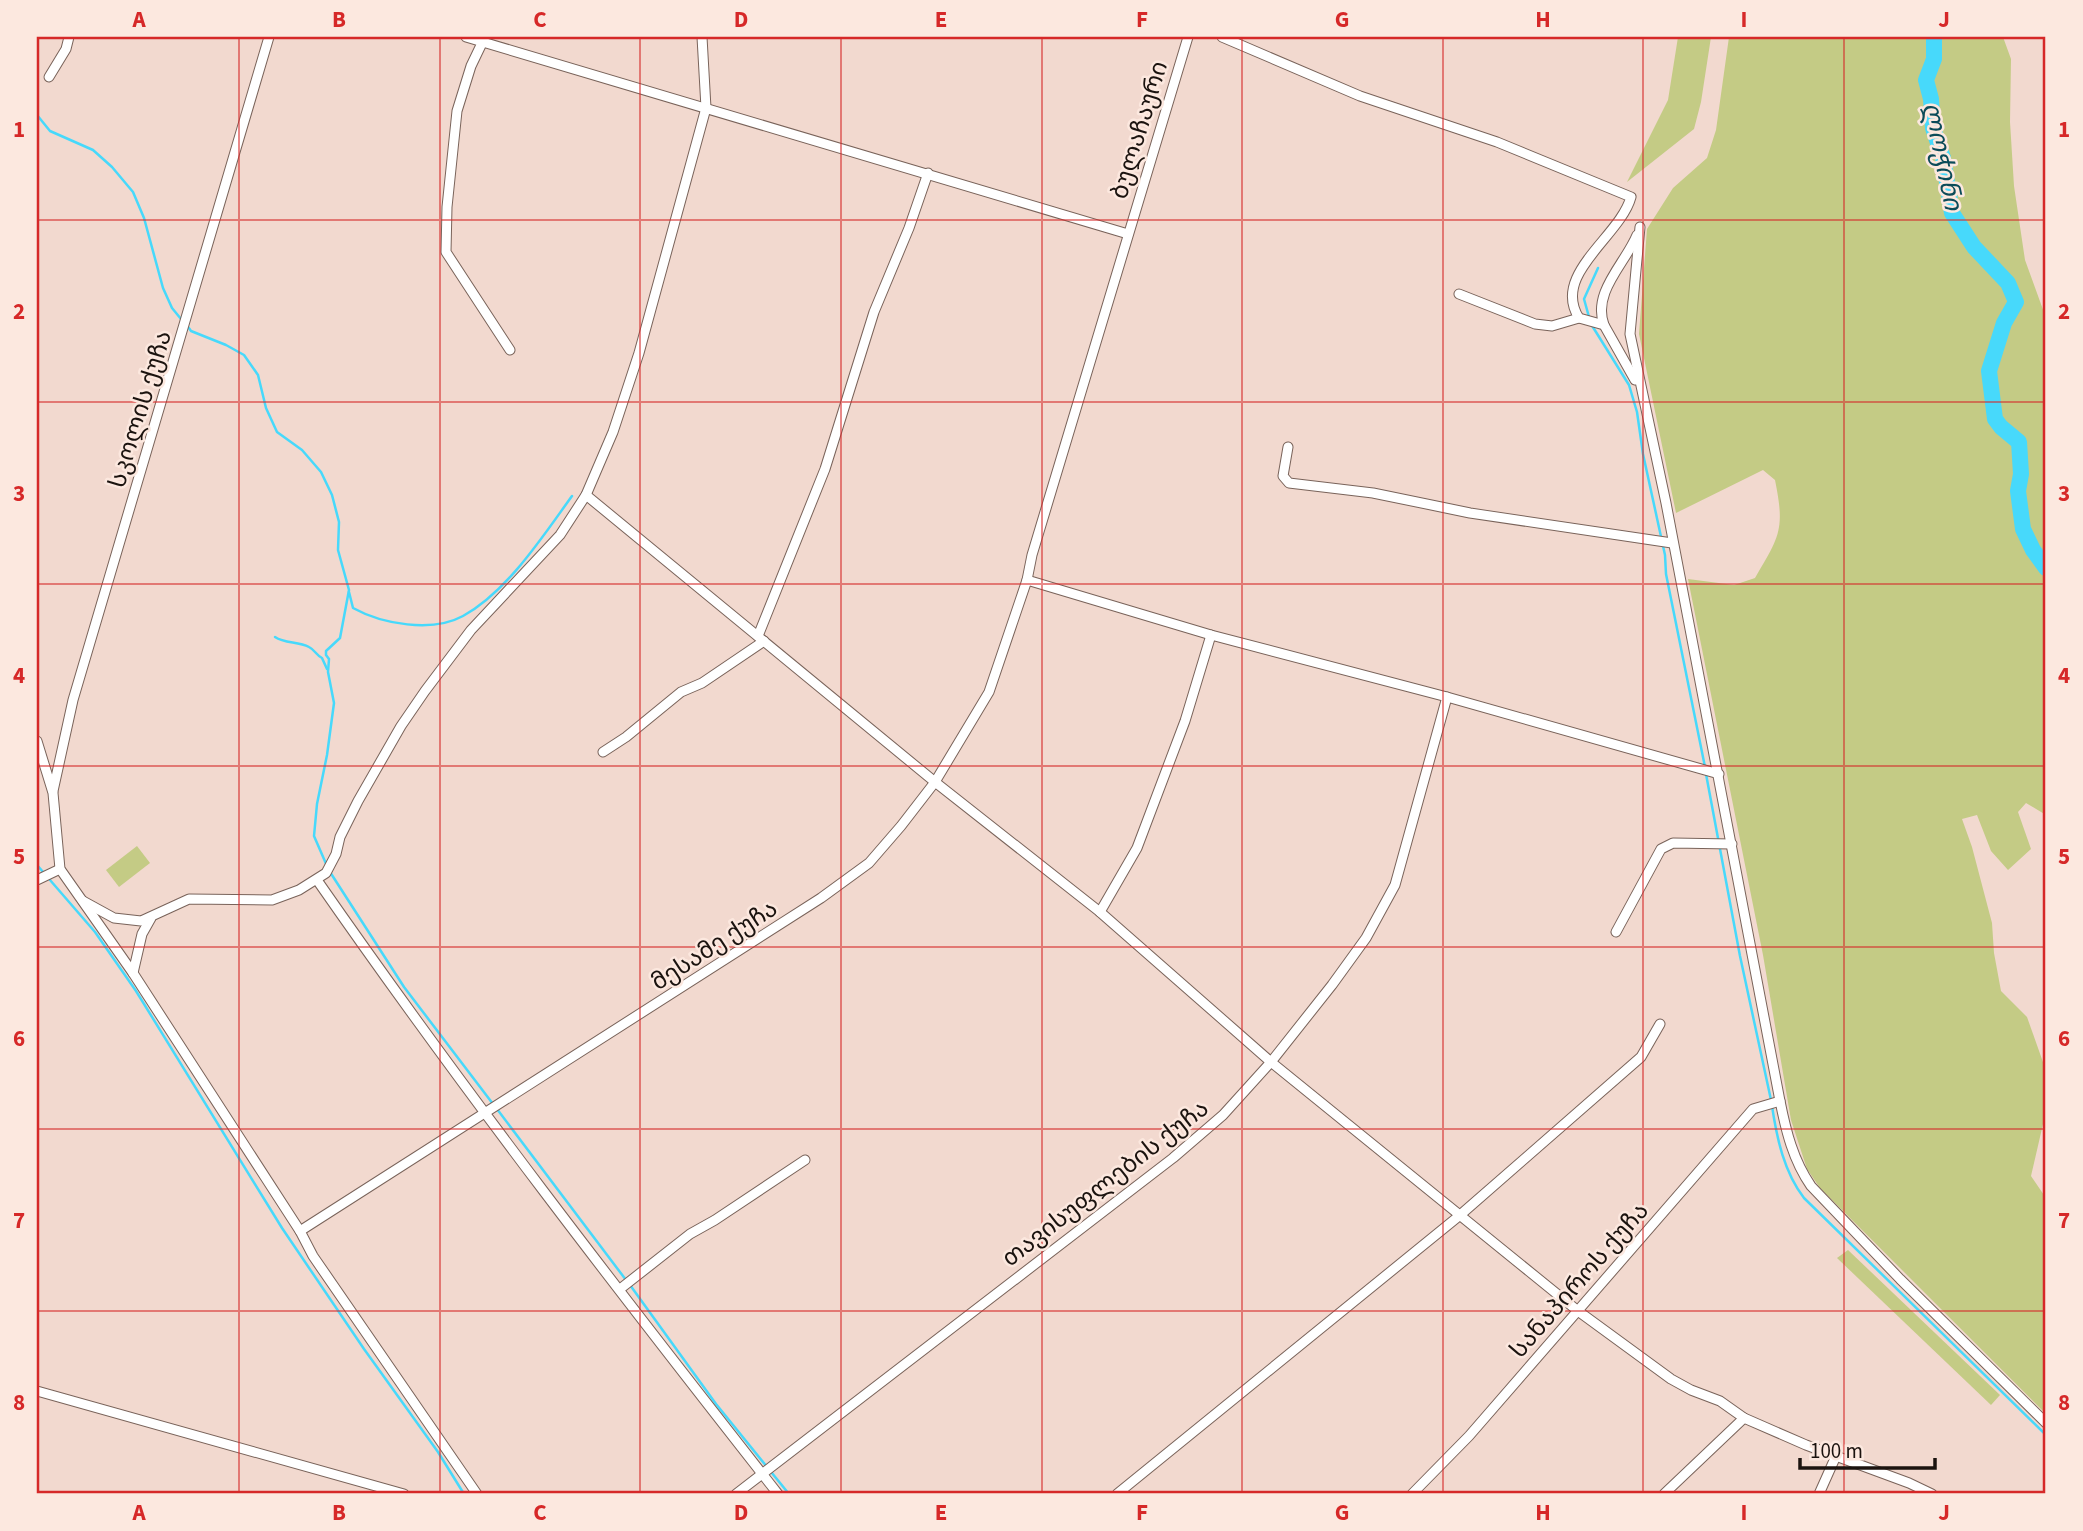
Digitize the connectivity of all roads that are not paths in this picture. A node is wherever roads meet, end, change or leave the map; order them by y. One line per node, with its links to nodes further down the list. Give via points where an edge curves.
1 (69, 37): 8 (street)
2 (270, 37): 28 (street, სკოლის ქუჩა, via 73,700)
3 (466, 37): 7 (street)
4 (702, 37): 9 (street)
5 (1188, 37): 11 (street, ბულაჩაური)
6 (1222, 37): 13 (street, via 1360,96 1497,142 1631,197 1622,218 1577,276 1572,303)
7 (487, 40): 9 (street); 15 (street, via 471,66 457,111 446,252)
8 (49, 77)
9 (706, 108): 10 (street); 18 (street, via 639,353)
10 (928, 173): 11 (street); 22 (street, via 874,312 824,469)
11 (1128, 234): 20 (street, ბულაჩაური)
12 (1459, 295): 13 (street, via 1535,324 1552,326)
13 (1578, 318): 14 (street)
14 (1604, 325): 16 (street); 16 (street, via 1602,299 1640,227 1630,334)
15 (510, 350)
16 (1640, 390): 19 (street)
17 (1288, 447): 19 (street, via 1283,476 1289,483)
18 (586, 495): 22 (street); 32 (street, via 560,535 471,630 425,691 358,801 330,865)
19 (1672, 543): 26 (street)
20 (1027, 580): 21 (street); 27 (street, მესამე ქუჩა, via 989,692)
21 (1210, 635): 23 (street); 34 (street, via 1185,720 1136,848)
22 (761, 638): 25 (street); 27 (street)
23 (1447, 697): 26 (street); 39 (street, თავისუფლების ქუჩა, via 1395,885 1359,948)
24 (37, 741): 28 (street)
25 (603, 752)
26 (1719, 775): 29 (street)
27 (934, 782): 34 (street); 41 (street, მესამე ქუჩა, via 869,863)
28 (53, 793): 30 (street)
29 (1732, 844): 36 (street, via 1673,843 1661,849); 40 (street)
30 (60, 869): 31 (street); 33 (street)
31 (37, 880)
32 (317, 880): 35 (street, via 272,900 189,900); 41 (street)
33 (83, 901): 35 (street, via 114,918 141,921); 37 (street)
34 (1100, 912): 39 (street)
35 (152, 917): 37 (street, via 142,934)
36 (1616, 932)
37 (133, 973): 44 (street)
38 (1661, 1024): 43 (street, via 1641,1057)
39 (1271, 1062): 43 (street); 51 (street, თავისუფლების ქუჩა, via 1223,1115 1173,1158)
40 (1780, 1101): 46 (street, სანაპიროს ქუჩა, via 1753,1109); 49 (street, via 1793,1153 1811,1186)
41 (485, 1111): 44 (street, მესამე ქუჩა); 45 (street)
42 (805, 1160): 45 (street, via 690,1234)
43 (1459, 1216): 46 (street); 56 (street)
44 (300, 1231): 53 (street)
45 (620, 1289): 51 (street)
46 (1578, 1311): 48 (street, via 1671,1379 1720,1401); 57 (street, სანაპიროს ქუჩა)
47 (37, 1391): 52 (street)
48 (1744, 1418): 50 (street); 58 (street)
49 (2046, 1423)
50 (1836, 1456): 59 (street); 60 (street)
51 (761, 1474): 54 (street, თავისუფლების ქუჩა); 55 (street)
52 (404, 1494)
53 (477, 1494)
54 (736, 1494)
55 (778, 1494)
56 (1117, 1494)
57 (1412, 1494)
58 (1664, 1494)
59 (1819, 1494)
60 (1932, 1494)

